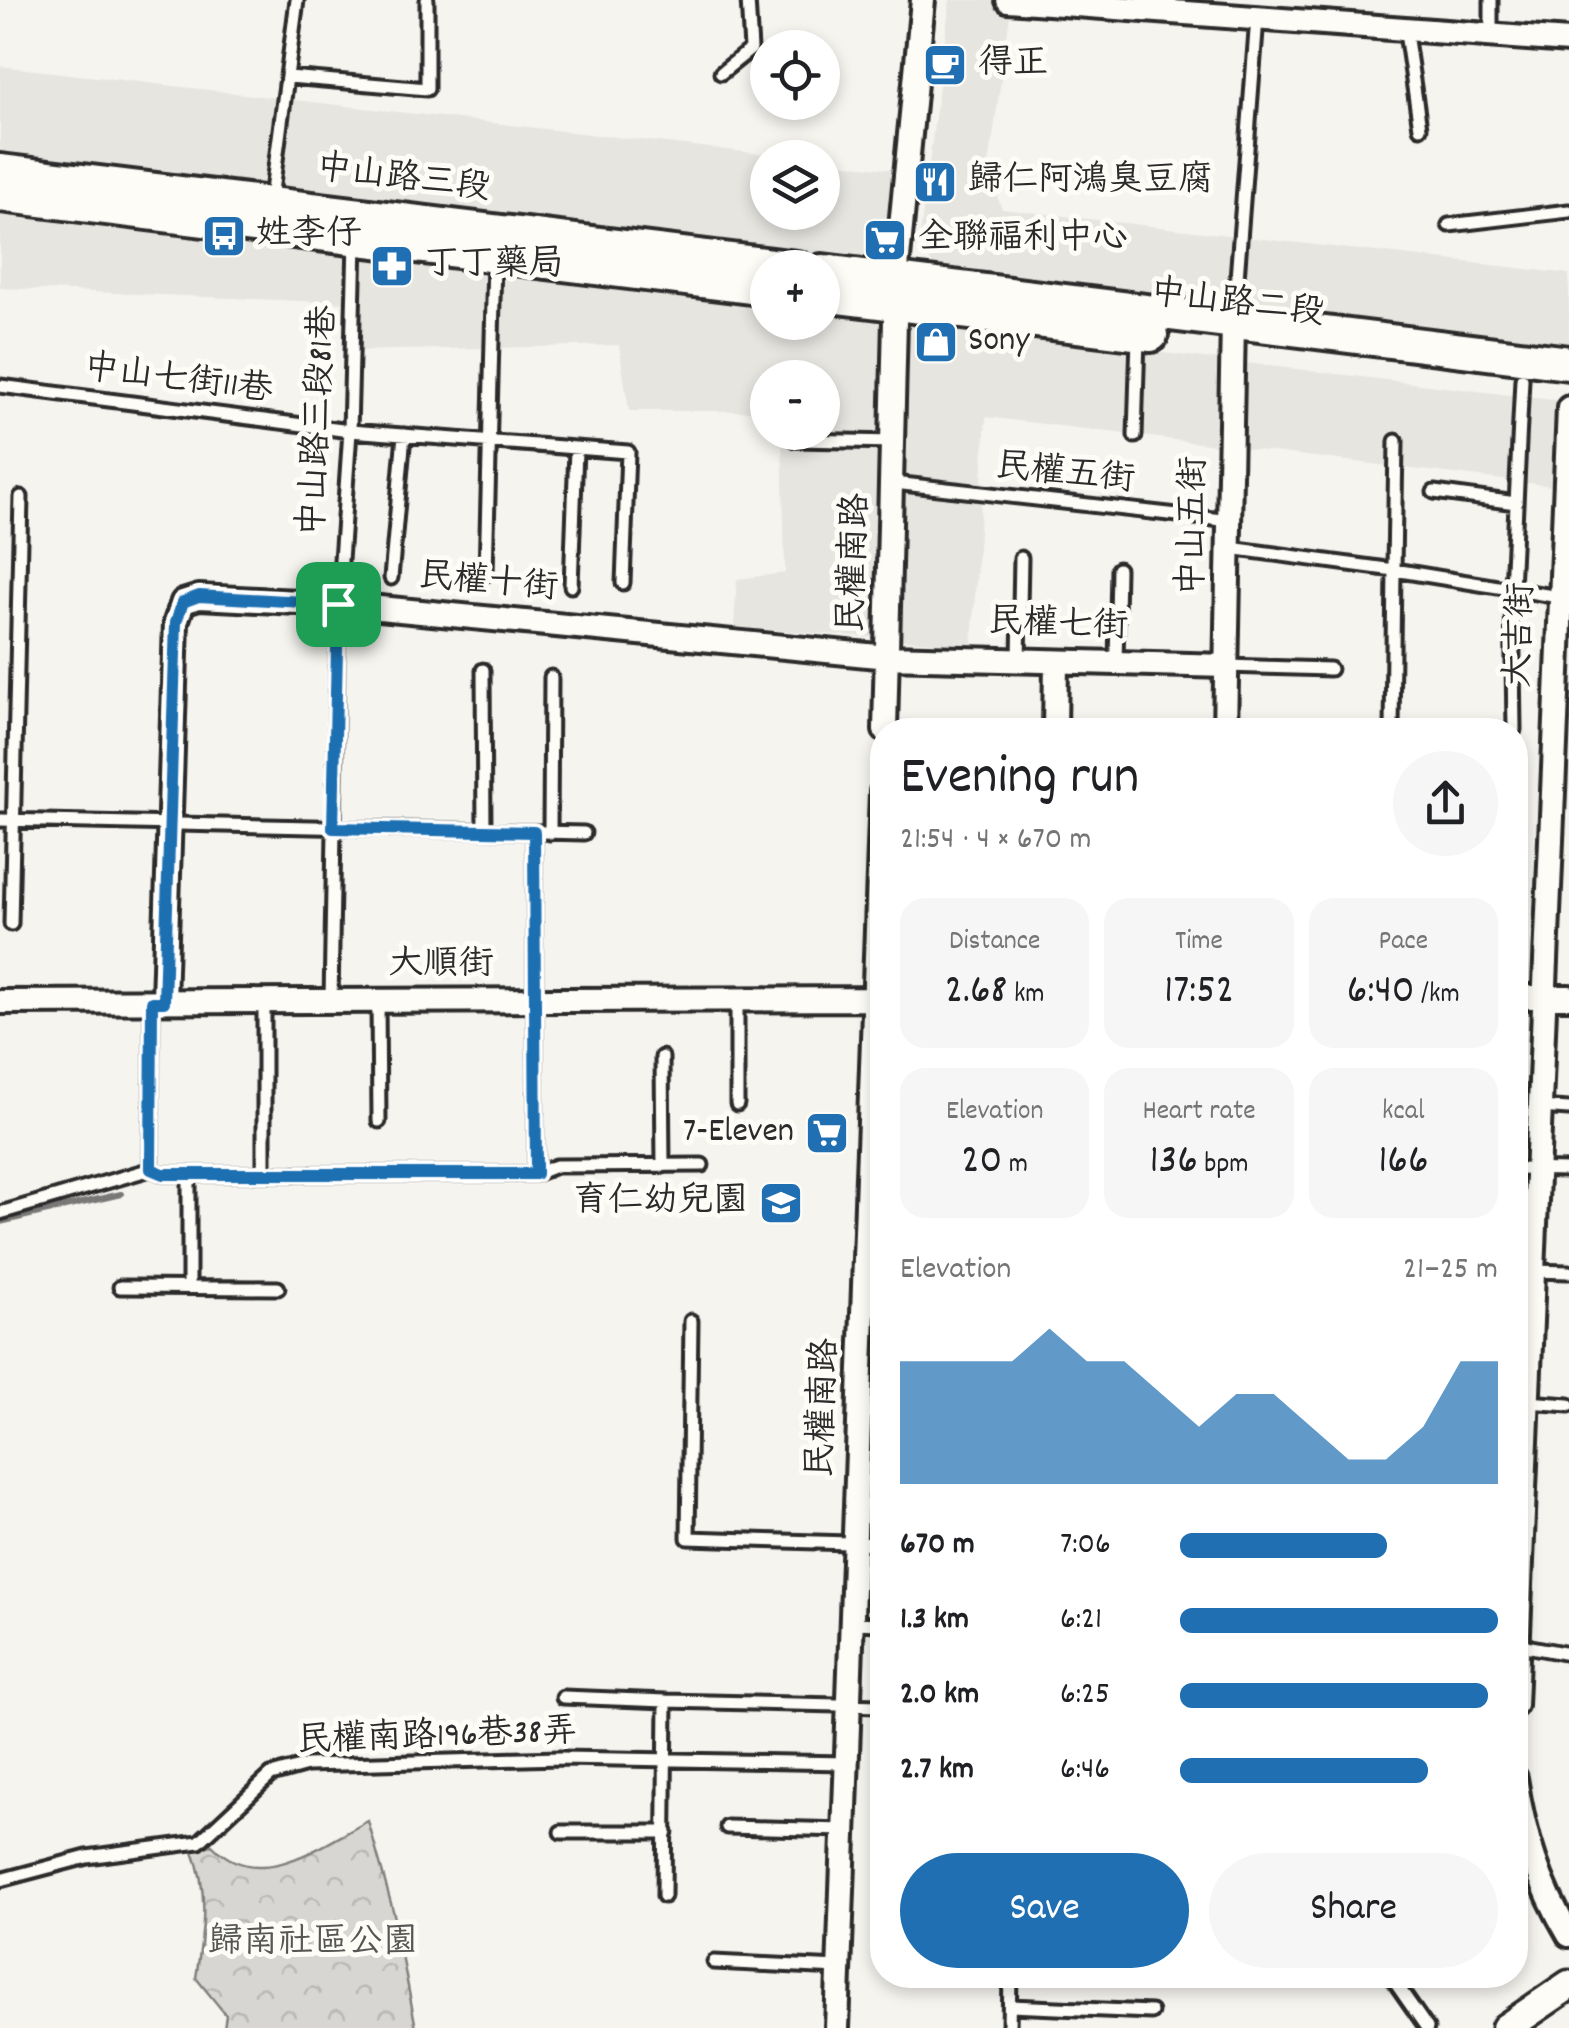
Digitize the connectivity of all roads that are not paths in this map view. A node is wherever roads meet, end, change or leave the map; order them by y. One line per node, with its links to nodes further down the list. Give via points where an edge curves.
1 (298, 0): 13 (lane)
2 (427, 0): 13 (lane, via 427,89)
3 (748, 0): 12 (lane, via 750,49)
4 (922, 0): 25 (street, 民權南路)
5 (1008, 0): 7 (street)
6 (1491, 0): 10 (lane)
7 (1153, 4): 8 (street)
8 (1257, 15): 9 (street); 28 (lane)
9 (1405, 26): 10 (street); 14 (lane)
10 (1491, 32): 11 (street)
11 (1569, 41)
12 (721, 74)
13 (289, 77): 17 (lane)
14 (1420, 128)
15 (0, 171): 17 (main road, 中山路三段)
16 (0, 195): 20 (main road, 中山路三段)
17 (270, 204): 22 (main road, 中山路三段)
18 (1569, 211): 19 (lane)
19 (1448, 226)
20 (355, 239): 21 (main road, 中山路三段); 34 (lane, 中山路三段81巷)
21 (494, 257): 24 (main road, 中山路三段); 39 (lane)
22 (750, 262)
23 (840, 275): 25 (main road)
24 (750, 287)
25 (896, 292): 26 (main road); 27 (main road, 中山路二段); 28 (main road, 中山路二段); 40 (street, 民權南路)
26 (840, 294)
27 (1138, 333): 28 (main road, 中山路二段); 36 (lane)
28 (1233, 334): 29 (main road, 中山路二段); 30 (main road, 中山路二段); 46 (street, 中山五街)
29 (1569, 363)
30 (1522, 379): 31 (main road, 中山路二段); 45 (lane)
31 (1569, 384)
32 (0, 386): 34 (lane, 中山七街11巷)
33 (1569, 408): 50 (street, 大吉街)
34 (350, 431): 35 (lane, 中山七街11巷); 58 (lane, 中山路三段81巷)
35 (404, 435): 39 (lane, 中山七街11巷); 53 (lane)
36 (1135, 436)
37 (840, 441): 40 (lane)
38 (1396, 441): 51 (lane)
39 (491, 442): 41 (lane, 中山七街11巷); 52 (lane)
40 (896, 442): 42 (street, 民權南路)
41 (576, 449): 54 (lane, 中山七街11巷, via 628,452); 55 (lane)
42 (894, 483): 46 (lane, 民權五街); 59 (street, 民權南路)
43 (1434, 492): 45 (lane)
44 (21, 497): 72 (lane)
45 (1516, 503): 56 (lane)
46 (1231, 521): 47 (street, 中山五街)
47 (1230, 548): 51 (lane); 63 (street, 中山五街)
48 (1021, 558): 60 (lane)
49 (1118, 568): 62 (lane)
50 (1564, 569): 57 (street, 大吉街)
51 (1394, 570): 56 (lane); 70 (lane)
52 (486, 574)
53 (392, 578)
54 (623, 582)
55 (571, 586)
56 (1512, 588): 57 (lane); 71 (lane)
57 (1559, 596): 81 (street, 大吉街)
58 (338, 604): 59 (street, 民權十街); 73 (street, 民權十街, via 199,596 183,602 176,622); 74 (lane, 中山路三段81巷)
59 (888, 656): 60 (street, 民權七街); 67 (street, 民權南路)
60 (1019, 660): 61 (street, 民權七街)
61 (1056, 662): 62 (street, 民權七街); 68 (street)
62 (1116, 663): 63 (street, 民權七街)
63 (1227, 666): 64 (lane); 69 (street, 中山五街)
64 (1330, 669)
65 (483, 670): 75 (lane)
66 (551, 677): 77 (lane)
67 (885, 718)
68 (1055, 718)
69 (1225, 718)
70 (1392, 718)
71 (1514, 718)
72 (6, 820): 73 (lane); 79 (lane)
73 (168, 824): 74 (lane); 90 (street, 民權十街)
74 (333, 828): 75 (lane); 87 (lane, 中山路三段81巷)
75 (484, 831): 76 (lane)
76 (534, 832): 77 (lane); 85 (lane)
77 (550, 832): 78 (lane)
78 (584, 833)
79 (12, 924)
80 (1528, 997): 81 (street)
81 (1543, 997): 82 (street); 93 (street, 大吉街)
82 (1569, 997)
83 (737, 999): 84 (street, 大順街); 85 (street, 大順街); 92 (lane)
84 (870, 999)
85 (536, 1000): 88 (street, 大順街); 104 (lane)
86 (264, 1001): 87 (street, 大順街); 90 (street, 大順街); 103 (lane)
87 (330, 1001): 88 (street, 大順街)
88 (378, 1001): 95 (lane)
89 (0, 1002): 90 (street, 大順街)
90 (158, 1002): 99 (lane)
91 (662, 1057): 97 (lane)
92 (737, 1104)
93 (1538, 1107): 94 (lane); 96 (street, 大吉街)
94 (1569, 1109)
95 (379, 1121)
96 (1528, 1160)
97 (663, 1166): 98 (lane); 104 (lane, via 556,1166)
98 (702, 1166)
99 (151, 1169): 102 (lane); 105 (lane)
100 (1528, 1170): 101 (lane)
101 (1569, 1170)
102 (190, 1174): 103 (lane); 109 (lane)
103 (264, 1174): 104 (lane)
104 (536, 1174)
105 (0, 1213)
106 (1569, 1272): 107 (lane)
107 (1528, 1282)
108 (120, 1287): 109 (lane)
109 (190, 1288): 110 (lane)
110 (278, 1288)
111 (691, 1321): 115 (lane, via 688,1538)
112 (870, 1328): 115 (street, 民權南路)
113 (1528, 1402): 114 (lane)
114 (1569, 1405)
115 (855, 1543): 116 (lane); 117 (street, 民權南路)
116 (870, 1544)
117 (852, 1623): 118 (lane); 123 (street, 民權南路)
118 (870, 1624)
119 (1528, 1646): 120 (lane)
120 (1569, 1654)
121 (564, 1697): 122 (lane)
122 (666, 1701): 123 (lane); 125 (lane)
123 (849, 1705): 124 (lane); 126 (street, 民權南路)
124 (870, 1706)
125 (667, 1761): 126 (lane, 民權南路196巷38弄); 130 (lane); 132 (lane, 民權南路196巷38弄, via 307,1765 271,1775 199,1842 88,1857)
126 (847, 1763): 128 (street, 民權南路)
127 (726, 1827): 128 (lane)
128 (844, 1830): 136 (street, 民權南路)
129 (561, 1832): 130 (lane)
130 (666, 1832): 133 (lane)
131 (1528, 1839): 134 (street, via 1545,1895)
132 (0, 1880)
133 (664, 1896)
134 (1569, 1935)
135 (714, 1962): 136 (lane)
136 (839, 1968): 142 (street, 民權南路)
137 (1569, 1985): 145 (street)
138 (1010, 1988): 140 (lane)
139 (1399, 1988): 144 (lane)
140 (1010, 2006): 141 (lane); 143 (lane)
141 (1152, 2012)
142 (837, 2028)
143 (1009, 2028)
144 (1427, 2028)
145 (1506, 2028)

